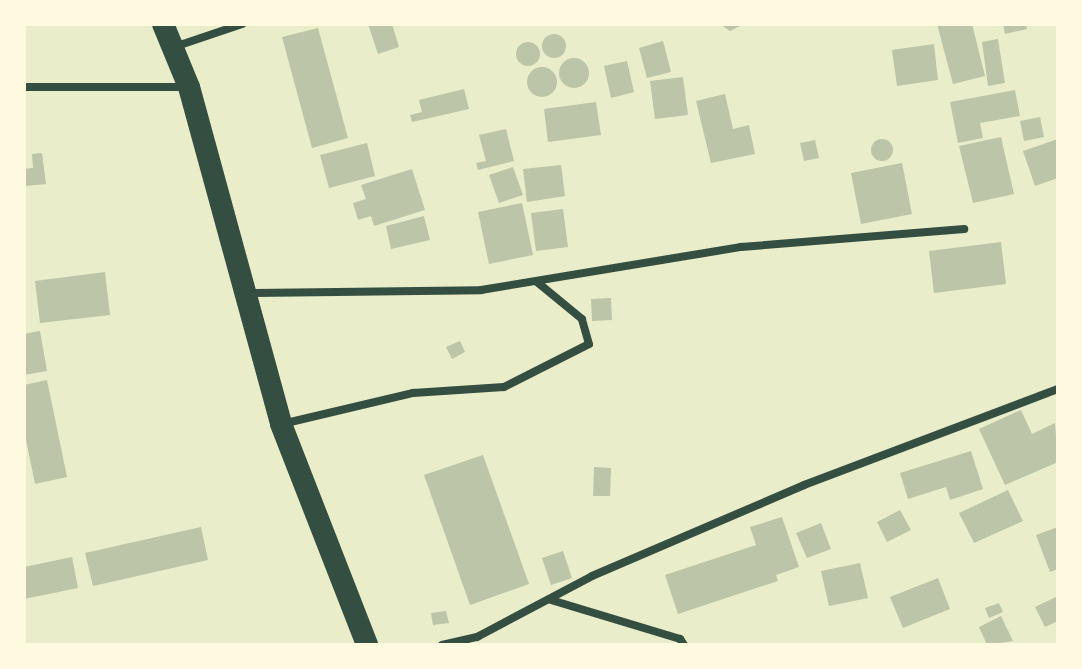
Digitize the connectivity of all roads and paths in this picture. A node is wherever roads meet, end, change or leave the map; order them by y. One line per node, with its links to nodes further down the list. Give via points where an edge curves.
1 (163, 24): 3 (highway)
2 (242, 24): 3 (street)
3 (174, 47): 5 (highway)
4 (24, 87): 5 (street)
5 (189, 87): 8 (highway)
6 (964, 229): 7 (street, via 741,247)
7 (537, 282): 8 (street, via 481,290); 10 (street, via 582,319 589,344 504,387 413,393)
8 (246, 293): 10 (highway)
9 (1058, 389): 11 (street, via 804,485 592,576)
10 (281, 424): 12 (highway)
11 (551, 600): 13 (street, via 477,637); 14 (street, via 680,639)
12 (367, 645)
13 (442, 645)
14 (684, 645)

